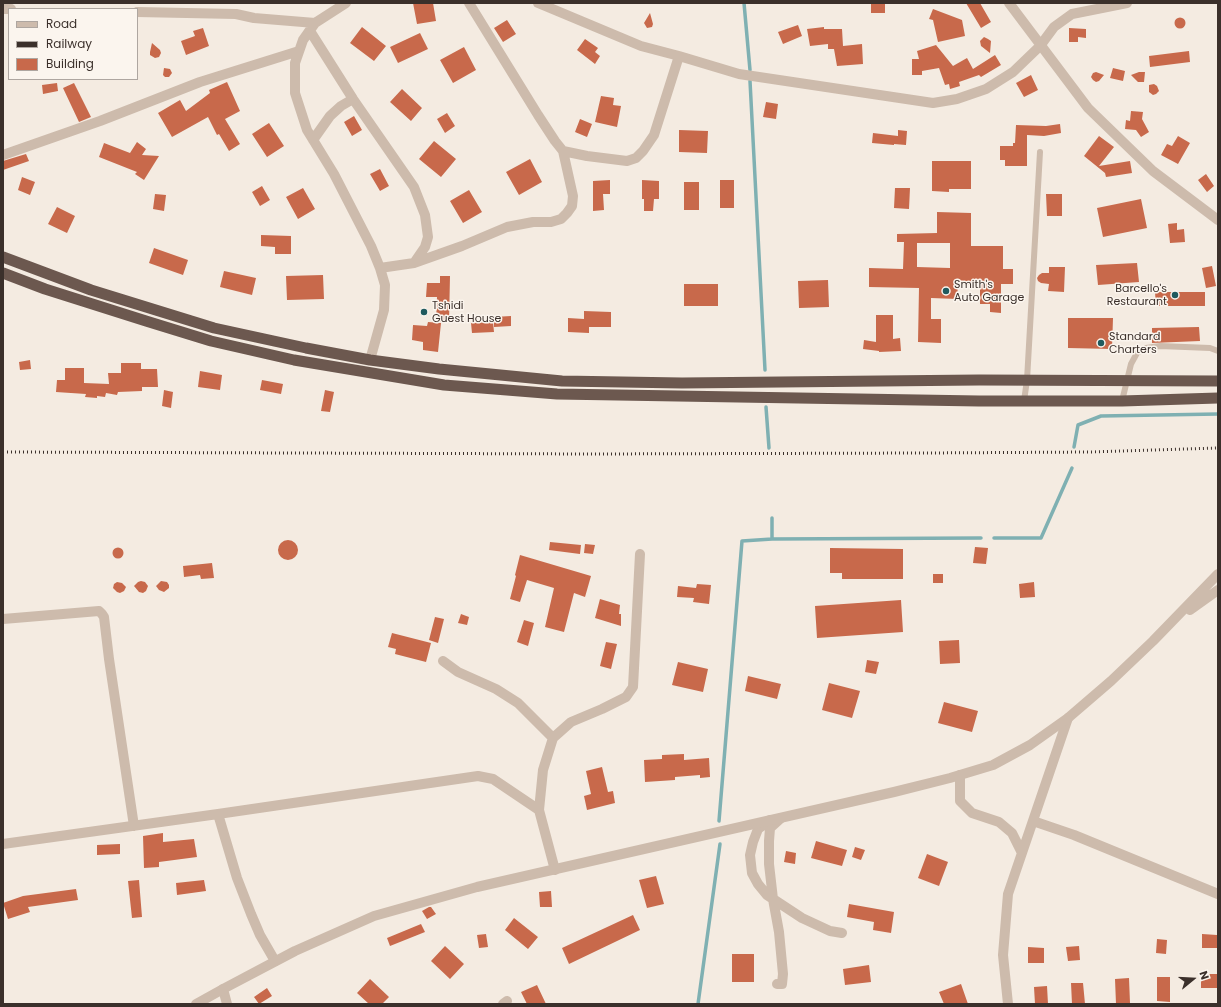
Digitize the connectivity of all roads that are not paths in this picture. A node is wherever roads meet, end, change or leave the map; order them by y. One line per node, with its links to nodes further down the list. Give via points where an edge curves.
1 (346, 3): 7 (street)
2 (470, 3): 13 (street, via 538,115)
3 (538, 3): 10 (street, via 641,46)
4 (1009, 3): 8 (street)
5 (1127, 3): 8 (street, via 1072,14 1054,27)
6 (138, 12): 7 (street, via 236,14)
7 (312, 27): 9 (street); 11 (street)
8 (1040, 46): 10 (street, via 1013,72 986,89 957,99 933,102 739,74); 16 (street, via 1088,108 1153,171)
9 (299, 51): 12 (street, via 295,64 295,93 307,130); 15 (street, via 200,82)
10 (679, 56): 13 (street, via 654,135 636,158 627,161)
11 (353, 99): 12 (street, via 330,116); 18 (street, via 414,187 425,215 428,236 425,247)
12 (313, 140): 19 (street, via 334,174)
13 (563, 151): 18 (street, via 572,206 561,219 507,227)
14 (1040, 152): 23 (lane)
15 (3, 155)
16 (1218, 220)
17 (3, 257): 22 (highway, via 91,290 214,328)
18 (414, 263): 19 (street)
19 (380, 268): 22 (street, via 385,285 384,310)
20 (3, 272): 27 (highway, via 45,290 211,341 294,360 444,385 557,394)
21 (1218, 351): 24 (lane, via 1210,348 1146,348 1137,353)
22 (370, 360): 23 (highway, via 562,381 722,384)
23 (1027, 380): 24 (highway); 27 (lane)
24 (1126, 381): 25 (highway); 28 (lane)
25 (1218, 381)
26 (1218, 398): 28 (highway)
27 (1024, 401): 28 (highway)
28 (1122, 401)
29 (640, 554): 36 (street, via 633,687 626,697 571,722)
30 (1218, 574): 33 (street)
31 (1218, 590): 33 (street)
32 (3, 619): 42 (street, via 99,610 104,617)
33 (1153, 641): 35 (street)
34 (443, 661): 36 (street, via 458,672 496,689 518,703)
35 (1068, 718): 37 (street, via 1030,745 993,765); 41 (street)
36 (553, 738): 38 (street, via 543,770)
37 (960, 775): 40 (street); 44 (street, via 960,801 972,813 1003,825 1012,833)
38 (539, 810): 39 (street, via 493,779 478,776); 45 (street)
39 (218, 814): 42 (street); 49 (street, via 237,878 260,935)
40 (776, 819): 45 (street); 47 (street, via 770,828 769,841); 47 (street, via 758,829 750,855 752,873 758,884)
41 (1033, 821): 44 (street); 46 (street, via 1074,835)
42 (134, 826): 43 (street)
43 (3, 844)
44 (1022, 853): 54 (street, via 1008,894 1003,955)
45 (554, 870): 49 (street, via 374,916)
46 (1218, 894)
47 (773, 899): 48 (street, via 815,925); 50 (street, via 783,974 782,984)
48 (842, 933)
49 (275, 961): 51 (street)
50 (777, 984)
51 (223, 988): 52 (street); 53 (street)
52 (196, 1004)
53 (227, 1004)
54 (1008, 1004)

